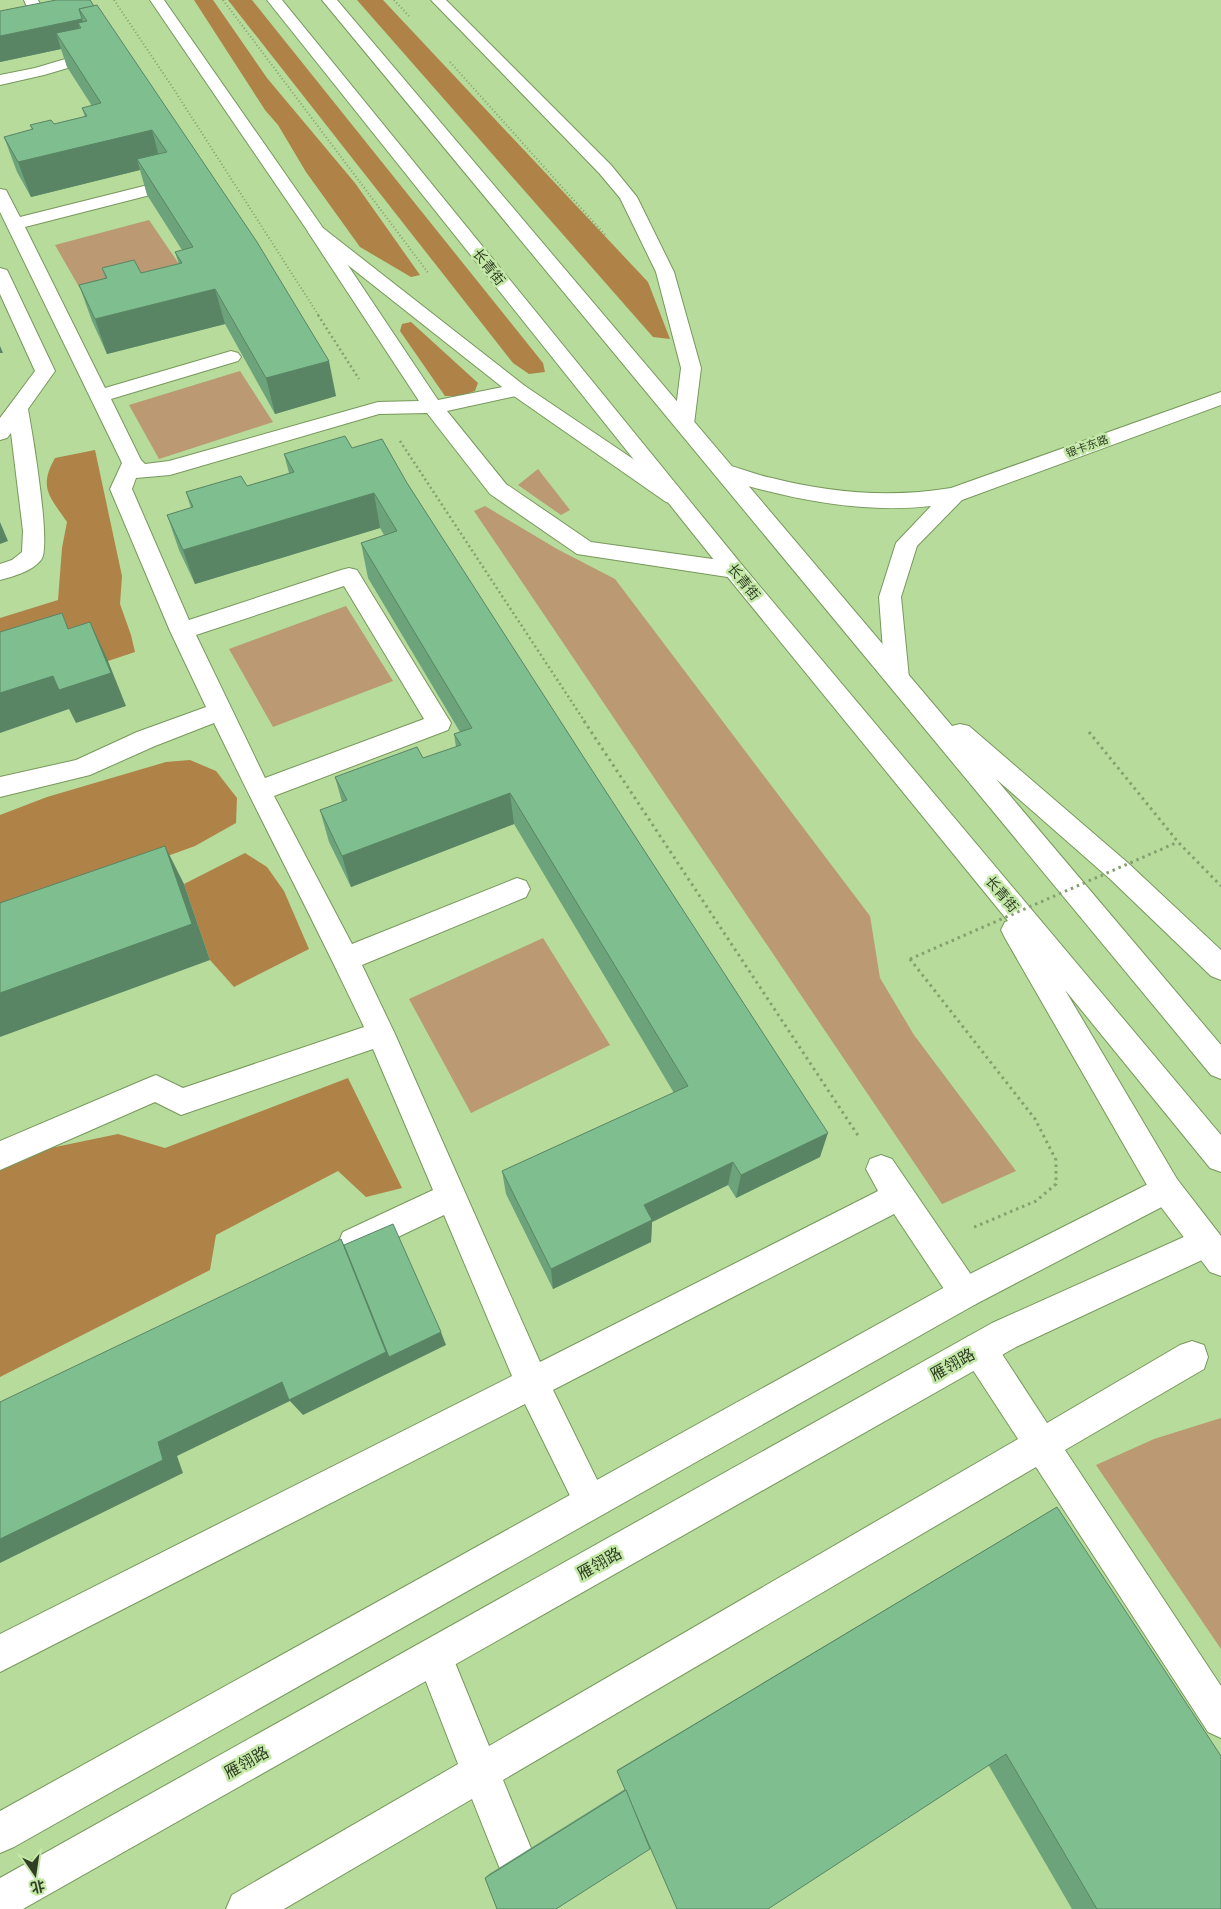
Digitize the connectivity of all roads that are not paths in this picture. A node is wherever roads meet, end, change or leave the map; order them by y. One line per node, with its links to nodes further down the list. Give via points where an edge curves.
1 (31, 0): 6 (main road, via 35,8 25,16)
2 (157, 0): 12 (main road)
3 (274, 0): 27 (main road, 长青街)
4 (329, 0): 21 (main road)
5 (438, 0): 21 (main road, via 605,169 628,197 665,272 691,368)
6 (0, 22)
7 (82, 58): 8 (main road)
8 (0, 80)
9 (152, 189): 11 (main road)
10 (0, 194): 11 (main road)
11 (15, 224): 16 (main road)
12 (317, 232): 15 (main road); 18 (main road)
13 (0, 274): 20 (main road, via 45,371)
14 (231, 357): 16 (main road)
15 (518, 390): 18 (main road); 27 (main road)
16 (99, 396): 24 (main road)
17 (1221, 398): 26 (main road, 银卡东路)
18 (433, 407): 19 (main road); 28 (main road, via 498,489 586,549)
19 (378, 408): 22 (main road); 24 (main road, via 170,468 140,472)
20 (18, 409): 23 (main road); 29 (main road, via 34,531 33,555 20,565)
21 (684, 424): 25 (main road)
22 (365, 425)
23 (0, 433)
24 (132, 463): 30 (main road, via 121,489)
25 (724, 471): 26 (main road, via 754,482 840,498 912,500); 31 (main road)
26 (954, 495): 31 (main road, via 907,543 904,552 890,597)
27 (674, 497): 28 (main road, 长青街)
28 (734, 570): 35 (main road, 长青街)
29 (0, 572)
30 (182, 631): 32 (main road); 34 (main road, via 349,576 439,723)
31 (897, 678): 38 (main road, via 1119,871); 40 (main road)
32 (221, 711): 33 (main road, via 81,768); 34 (main road)
33 (0, 786)
34 (259, 791): 37 (main road)
35 (974, 860): 42 (main road, 长青街); 44 (main road)
36 (518, 889): 37 (main road)
37 (346, 959): 39 (main road)
38 (1221, 968)
39 (381, 1034): 41 (main road, via 181,1102 156,1088); 46 (main road)
40 (1221, 1066)
41 (0, 1156)
42 (1221, 1158)
43 (880, 1169): 45 (main road)
44 (1166, 1189): 47 (main road); 49 (main road)
45 (899, 1196): 49 (main road); 52 (main road)
46 (450, 1197): 48 (main road); 52 (main road)
47 (1214, 1252): 50 (main road, 雁翎路, via 1004,1335)
48 (324, 1257)
49 (965, 1293): 54 (main road)
50 (978, 1349): 53 (main road); 56 (main road, 雁翎路)
51 (1192, 1357): 53 (main road)
52 (532, 1383): 54 (main road); 55 (main road)
53 (1041, 1444): 57 (main road); 58 (main road)
54 (591, 1502): 59 (main road)
55 (0, 1654)
56 (434, 1656): 58 (main road); 60 (main road, 雁翎路)
57 (1221, 1719)
58 (482, 1771): 61 (main road); 62 (main road)
59 (0, 1833)
60 (0, 1900)
61 (246, 1909)
62 (536, 1909)

